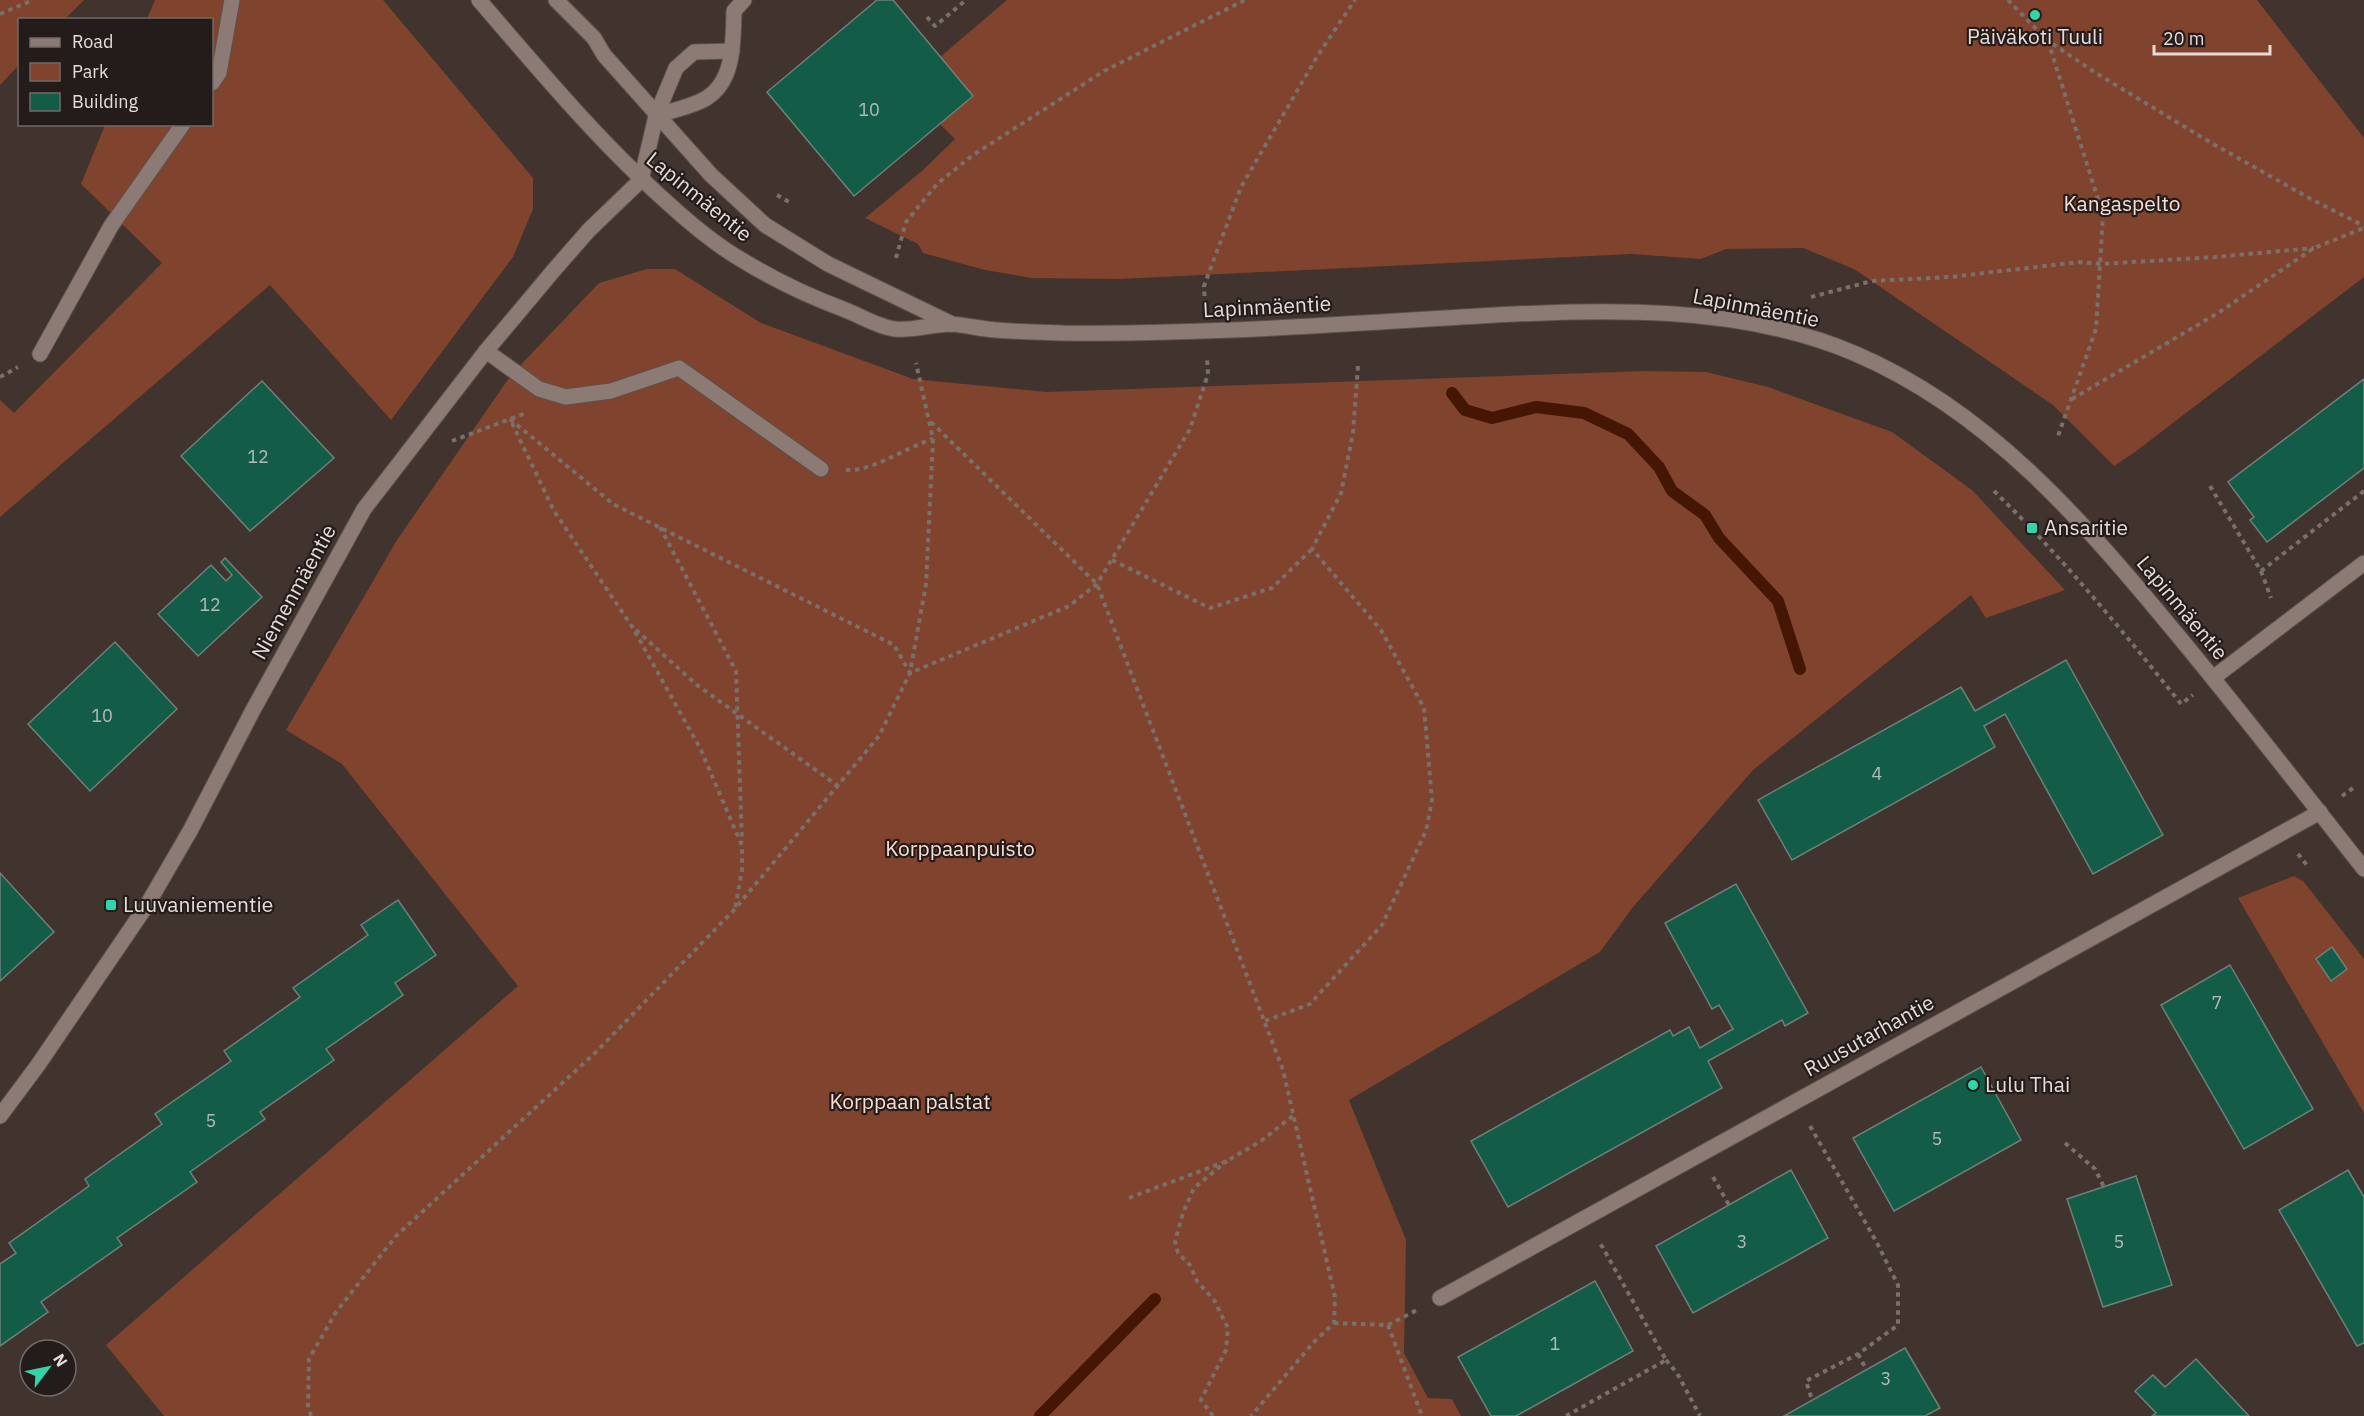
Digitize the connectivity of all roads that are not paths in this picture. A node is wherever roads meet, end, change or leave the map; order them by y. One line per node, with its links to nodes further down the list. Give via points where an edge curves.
1 (232, 0): 6 (street, via 219,73)
2 (479, 0): 9 (street, Lapinmäentie)
3 (556, 0): 7 (street, Lapinmäentie, via 594,38)
4 (744, 0): 5 (street, via 734,10)
5 (732, 51): 7 (street, via 724,82 705,99); 7 (street, via 694,52 676,68)
6 (213, 82)
7 (656, 116): 9 (street); 10 (street, Lapinmäentie, via 765,225 828,264)
8 (182, 126): 12 (street, via 111,226)
9 (641, 180): 10 (street, Lapinmäentie, via 739,258 817,299 894,329); 11 (street, Niemenmäentie, via 589,230)
10 (952, 324): 15 (street, Lapinmäentie, via 1062,333 1206,332 1538,313 1644,311 1722,319 1796,333 1855,353 1917,385 2018,459 2103,547)
11 (486, 351): 13 (street, via 538,389 566,397 611,391 679,368); 18 (street, Niemenmäentie, via 364,509 147,905)
12 (40, 354)
13 (821, 469)
14 (2364, 563): 15 (street)
15 (2214, 678): 16 (street, Lapinmäentie)
16 (2320, 812): 17 (street, Lapinmäentie); 19 (street, Ruusutarhantie)
17 (2364, 869)
18 (0, 1116)
19 (1440, 1298)

